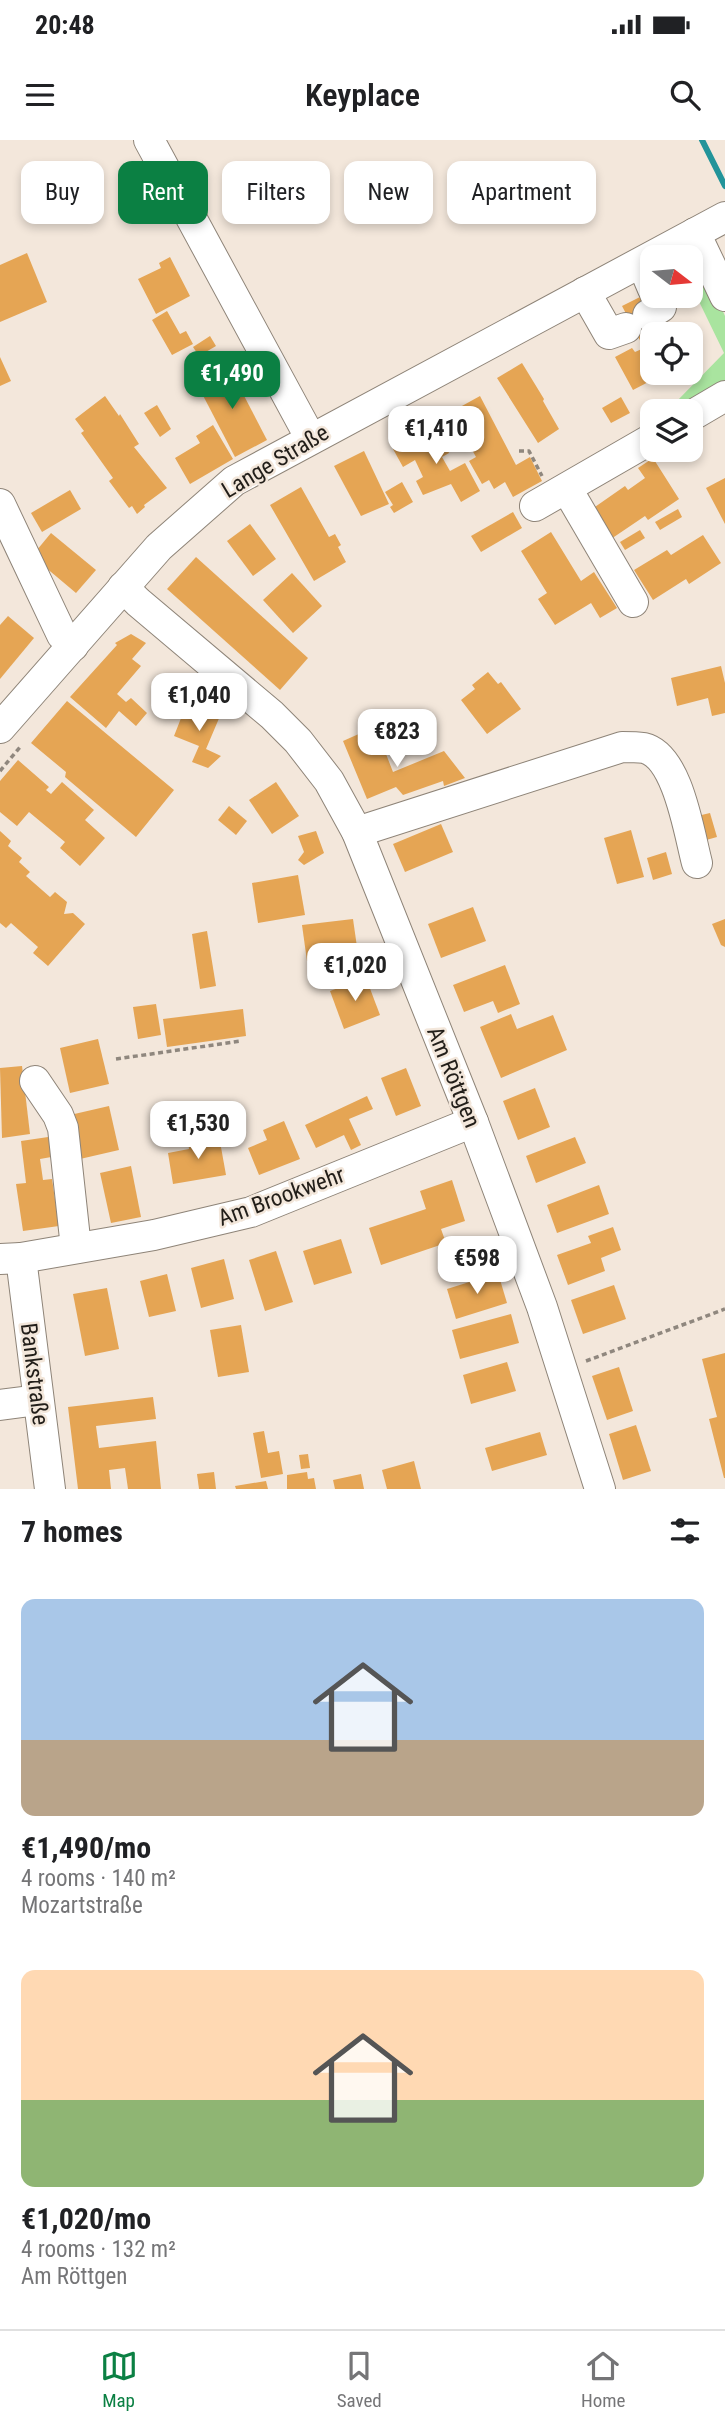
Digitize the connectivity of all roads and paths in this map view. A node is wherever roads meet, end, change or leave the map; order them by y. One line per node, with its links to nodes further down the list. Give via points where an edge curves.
1 (149, 140): 10 (street)
2 (709, 226): 3 (street, Lange Straße); 5 (street)
3 (692, 245)
4 (585, 292): 6 (street, Lange Straße); 7 (street, via 609,334); 10 (street, Lange Straße)
5 (725, 296)
6 (640, 298)
7 (640, 303)
8 (725, 396): 9 (street)
9 (703, 409)
10 (311, 439): 15 (street, Lange Straße, via 234,481 171,536)
11 (640, 446): 13 (street)
12 (519, 451): 13 (path, via 529,451)
13 (552, 497): 16 (street)
14 (0, 504): 17 (street, via 62,635)
15 (123, 587): 17 (street, Lange Straße); 19 (street, Am Röttgen, via 298,741 329,781)
16 (633, 602)
17 (73, 646): 18 (street, Lange Straße)
18 (0, 728)
19 (356, 832): 20 (street, via 622,747 646,748 664,761 673,777); 24 (street, Am Röttgen)
20 (697, 863)
21 (241, 1041): 22 (path)
22 (116, 1059)
23 (35, 1081): 25 (street, via 62,1122)
24 (472, 1122): 25 (street, Am Brookwehr, via 251,1212); 32 (street, Am Röttgen, via 542,1307)
25 (76, 1248): 26 (street, Am Brookwehr)
26 (10, 1259): 29 (street, Bankstraße)
27 (725, 1309): 28 (path)
28 (579, 1364)
29 (38, 1401): 30 (street); 31 (street, Bankstraße)
30 (0, 1405)
31 (50, 1489)
32 (600, 1489)

